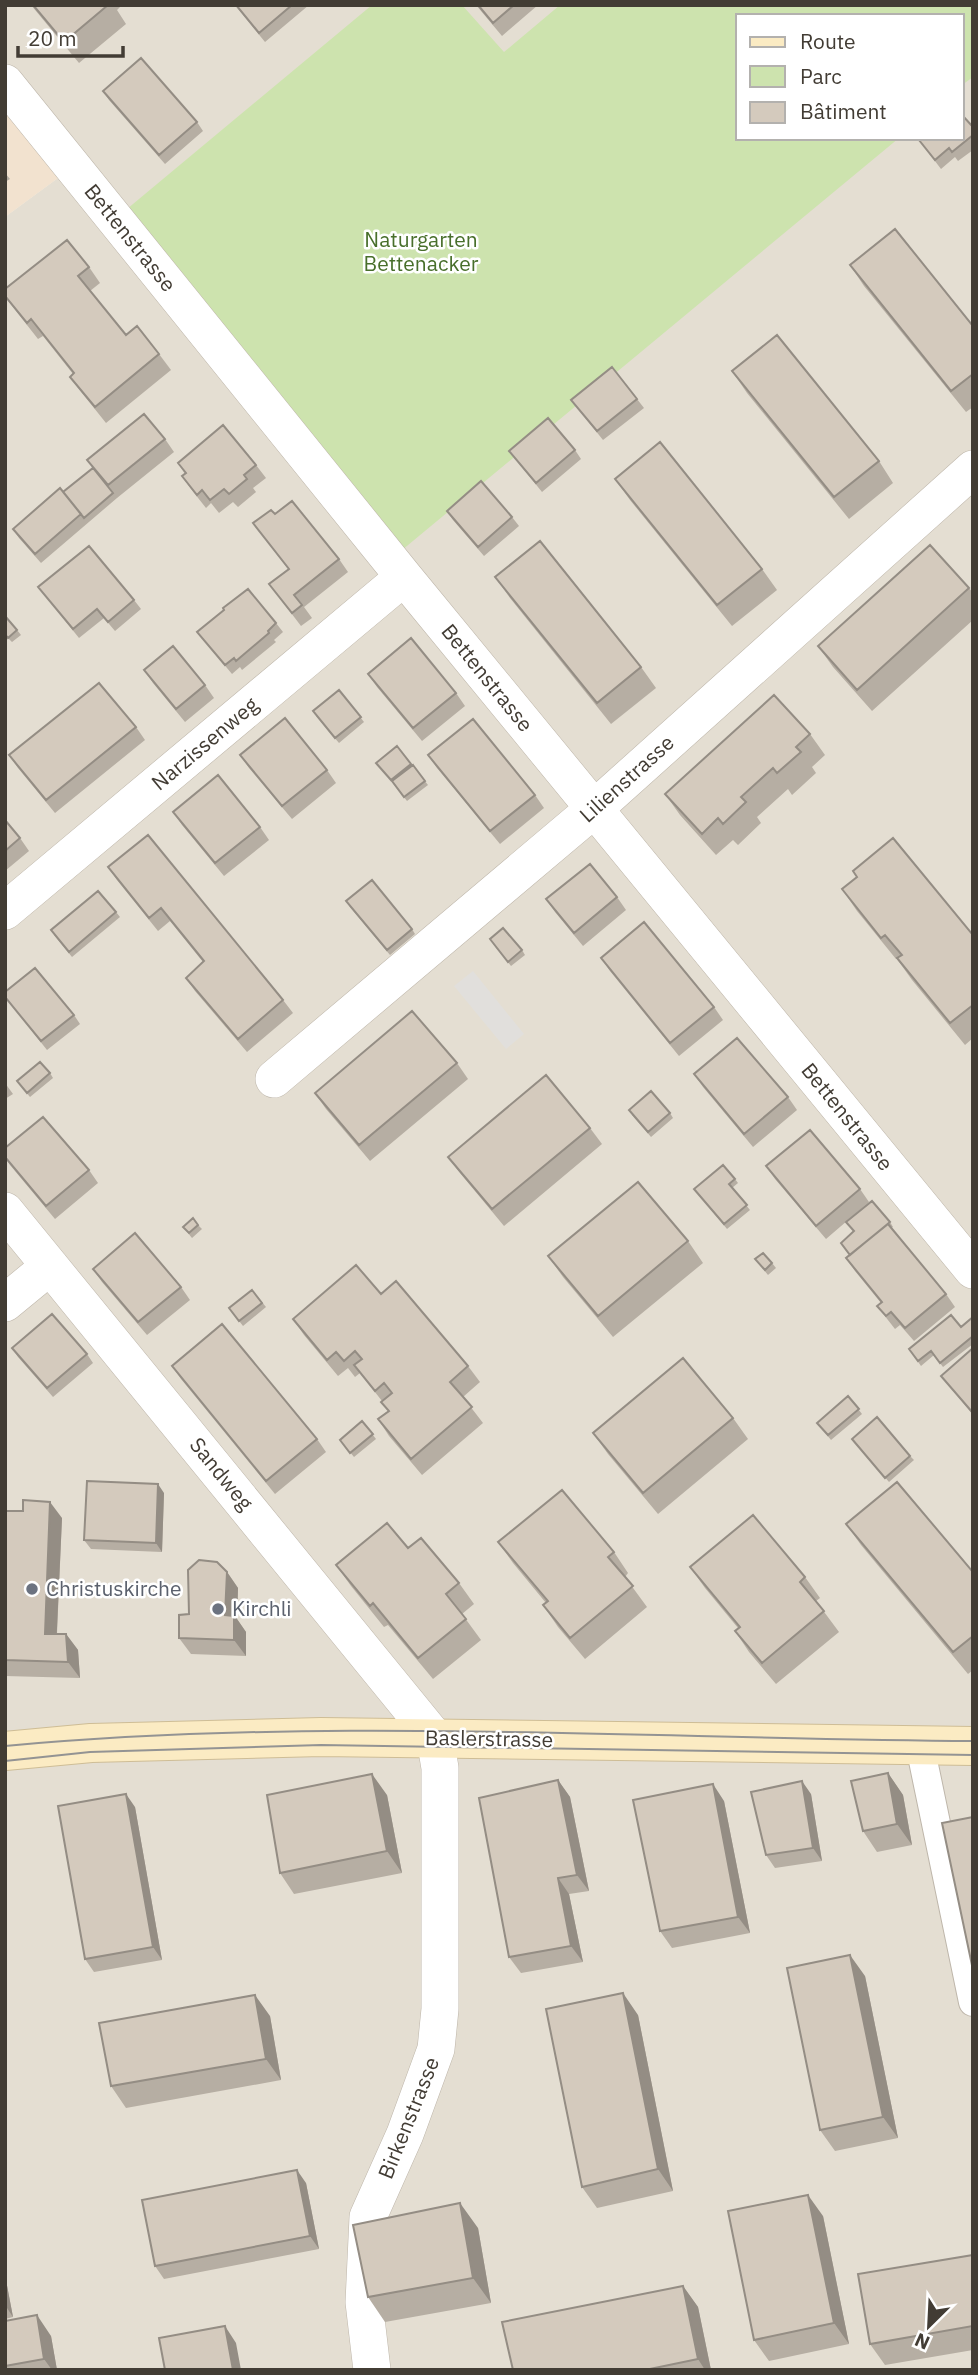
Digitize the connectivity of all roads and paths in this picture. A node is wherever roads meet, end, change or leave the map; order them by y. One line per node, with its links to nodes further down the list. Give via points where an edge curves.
1 (5, 83): 3 (street, Bettenstrasse)
2 (973, 469): 4 (street, Lilienstrasse)
3 (404, 577): 4 (street, Bettenstrasse); 5 (street, Narzissenweg)
4 (594, 810): 6 (street, Lilienstrasse); 9 (street, Bettenstrasse)
5 (5, 911)
6 (274, 1079)
7 (5, 1212): 8 (street, Sandweg)
8 (50, 1266): 10 (street); 11 (street, Sandweg)
9 (973, 1270)
10 (5, 1303)
11 (435, 1738): 12 (main road, Baslerstrasse); 14 (main road, Baslerstrasse, via 91,1743); 16 (street, Birkenstrasse, via 440,1768 440,2009 436,2049 368,2217 364,2302)
12 (920, 1746): 13 (main road, Baslerstrasse); 15 (street)
13 (973, 1746)
14 (5, 1752)
15 (973, 2002)
16 (372, 2370)

